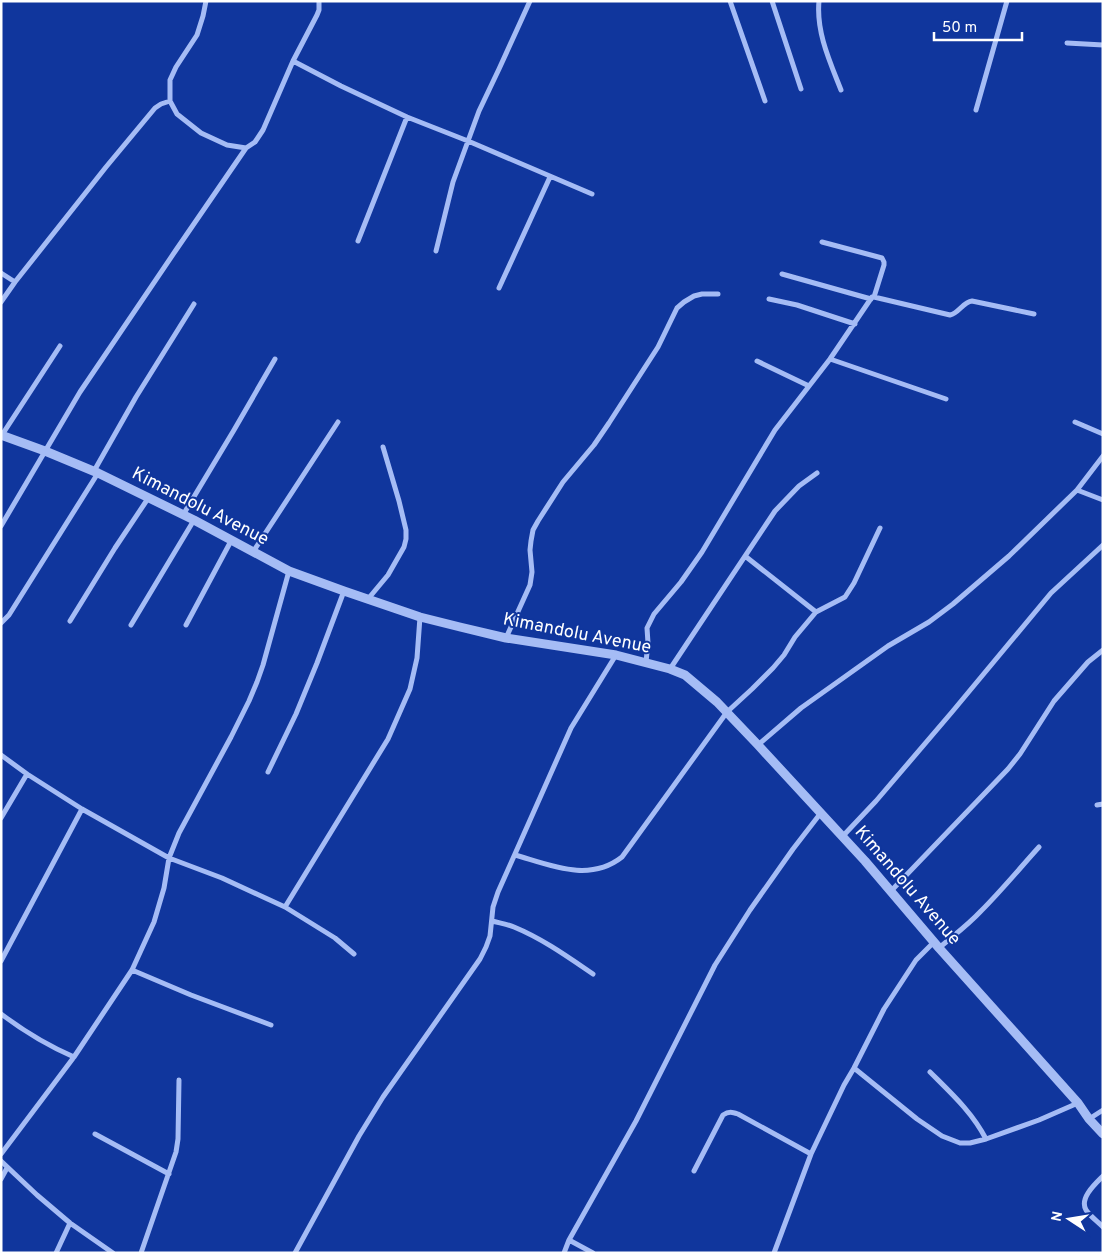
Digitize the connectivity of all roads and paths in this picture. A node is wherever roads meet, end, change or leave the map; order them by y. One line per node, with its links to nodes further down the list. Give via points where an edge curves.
1 (206, 1): 13 (street, via 197,35 170,80)
2 (319, 1): 10 (street, via 317,15)
3 (530, 1): 17 (street)
4 (730, 1): 14 (street)
5 (772, 1): 11 (street)
6 (819, 1): 12 (street, via 823,44)
7 (1006, 1): 15 (street)
8 (1067, 43): 9 (street)
9 (1103, 45)
10 (293, 61): 16 (street); 18 (street, via 263,130)
11 (801, 89)
12 (841, 90)
13 (170, 101): 18 (street, via 177,114 201,133 226,145); 26 (street, via 156,108)
14 (765, 101)
15 (976, 110)
16 (407, 117): 17 (street); 21 (street)
17 (468, 141): 19 (street); 23 (street, via 453,182)
18 (246, 148): 46 (street, via 80,392)
19 (550, 177): 20 (street); 27 (street)
20 (592, 194)
21 (358, 241)
22 (822, 242): 29 (street, via 882,258 884,265)
23 (436, 250)
24 (1, 273): 26 (street)
25 (782, 274): 29 (street)
26 (15, 282): 31 (street)
27 (499, 288)
28 (718, 294): 70 (street, via 694,296 677,308 658,347 609,423 563,482 538,521 531,541 530,585)
29 (872, 298): 33 (street, via 950,315 972,301); 34 (street)
30 (769, 299): 34 (street)
31 (1, 302)
32 (194, 304): 48 (street, via 136,397)
33 (1034, 314)
34 (855, 324): 37 (street)
35 (60, 346): 44 (street)
36 (274, 359): 53 (street)
37 (830, 359): 39 (street); 40 (street)
38 (757, 361): 39 (street)
39 (809, 386): 73 (street, via 774,430 702,552 654,614 647,628)
40 (946, 399)
41 (338, 422): 59 (street)
42 (1075, 422): 43 (street)
43 (1103, 434)
44 (2, 435): 46 (street, Kimandolu Avenue)
45 (383, 447): 63 (street, via 399,501 406,540 388,575)
46 (46, 451): 48 (street, Kimandolu Avenue); 55 (street)
47 (1103, 456): 50 (street)
48 (96, 472): 51 (street, Kimandolu Avenue); 67 (street)
49 (817, 473): 60 (street, via 775,511)
50 (1077, 490): 52 (street); 76 (street, via 1010,556 943,612 888,646 801,708)
51 (148, 497): 53 (street, Kimandolu Avenue); 66 (street)
52 (1103, 500)
53 (183, 515): 54 (street, Kimandolu Avenue)
54 (194, 520): 57 (street, Kimandolu Avenue); 69 (street)
55 (1, 526)
56 (880, 528): 64 (street, via 849,591)
57 (231, 541): 59 (street, Kimandolu Avenue); 68 (street)
58 (1103, 545): 83 (street, via 1050,593 952,712)
59 (253, 552): 61 (street, Kimandolu Avenue)
60 (745, 556): 64 (street); 74 (street)
61 (289, 571): 62 (street, Kimandolu Avenue); 86 (street, via 252,695)
62 (344, 591): 63 (street, Kimandolu Avenue); 78 (street, via 296,714)
63 (368, 599): 65 (street, Kimandolu Avenue)
64 (816, 612): 75 (street, via 773,668)
65 (420, 617): 70 (street, Kimandolu Avenue); 88 (street, via 417,658 410,689 388,738)
66 (70, 621)
67 (1, 624)
68 (186, 624)
69 (131, 625)
70 (506, 638): 72 (street, Kimandolu Avenue)
71 (1103, 650): 87 (street, via 1054,700 1008,769)
72 (616, 655): 73 (street, Kimandolu Avenue); 85 (street, via 571,728)
73 (646, 662): 74 (street, Kimandolu Avenue)
74 (670, 669): 75 (street, Kimandolu Avenue, via 685,675)
75 (727, 712): 76 (street, Kimandolu Avenue); 85 (street, via 614,864 578,871)
76 (758, 745): 81 (street, Kimandolu Avenue)
77 (1, 755): 79 (street)
78 (268, 772)
79 (27, 774): 80 (street); 82 (street)
80 (82, 809): 86 (street); 92 (street)
81 (820, 814): 83 (street, Kimandolu Avenue); 117 (street, via 750,910 715,965 632,1128)
82 (1, 818)
83 (842, 837): 87 (street, Kimandolu Avenue)
84 (1039, 846): 90 (street, via 963,929)
85 (515, 855): 89 (street, via 498,892)
86 (168, 858): 88 (street); 93 (street, via 164,888 154,922)
87 (891, 891): 90 (street, Kimandolu Avenue)
88 (285, 907): 91 (street, via 336,938)
89 (492, 921): 94 (street, via 531,935); 121 (street, via 490,936 480,959 383,1097)
90 (936, 945): 98 (street, via 916,960 893,994); 101 (street, Kimandolu Avenue)
91 (354, 954)
92 (1, 961)
93 (132, 970): 96 (street); 97 (street)
94 (593, 974)
95 (1, 1014): 97 (street, via 49,1046)
96 (271, 1025)
97 (74, 1057): 107 (street)
98 (854, 1068): 106 (street, via 942,1136 960,1143); 108 (street)
99 (930, 1072): 106 (street, via 957,1098)
100 (179, 1080): 112 (street, via 178,1139)
101 (1078, 1103): 103 (street, Kimandolu Avenue); 106 (street)
102 (1103, 1110): 103 (street)
103 (1089, 1119): 105 (street, Kimandolu Avenue)
104 (94, 1134): 112 (street)
105 (1103, 1134)
106 (986, 1139)
107 (1, 1154)
108 (811, 1154): 111 (street, via 738,1114 727,1112); 124 (street)
109 (1, 1161): 110 (street)
110 (8, 1168): 114 (street); 115 (street)
111 (694, 1171)
112 (169, 1174): 120 (street)
113 (1103, 1176): 116 (street, via 1088,1193 1084,1205)
114 (1, 1178)
115 (70, 1223): 118 (street); 119 (street)
116 (1103, 1227)
117 (569, 1240): 122 (street); 123 (street)
118 (56, 1253)
119 (113, 1253)
120 (141, 1253)
121 (295, 1253)
122 (564, 1253)
123 (593, 1253)
124 (774, 1253)

